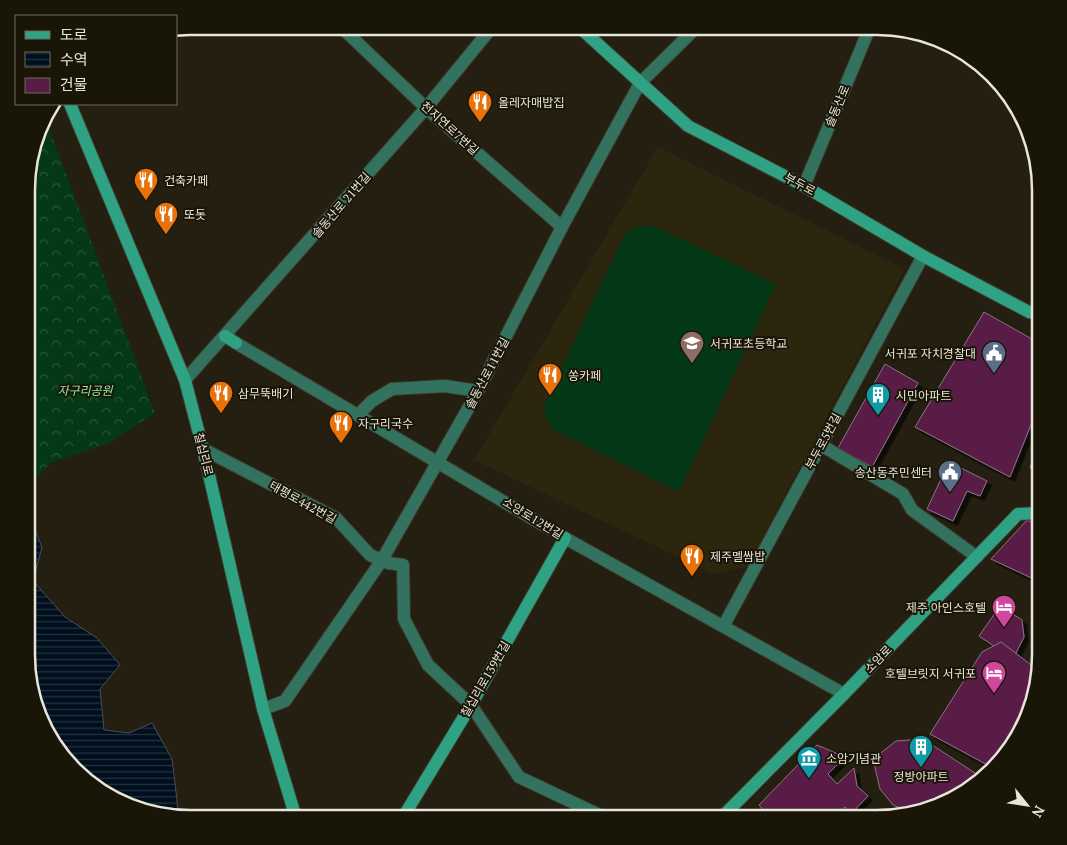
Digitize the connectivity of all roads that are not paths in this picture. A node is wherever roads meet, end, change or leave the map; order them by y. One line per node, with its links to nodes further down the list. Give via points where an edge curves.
1 (349, 35): 8 (street, 천지연로7번길)
2 (487, 35): 8 (street, 솔동산로 21번길)
3 (588, 35): 6 (street, 부두로)
4 (689, 35): 6 (street, 솔동산로11번길)
5 (867, 35): 9 (street, 솔동산로)
6 (640, 83): 9 (street, 부두로, via 688,126); 10 (street, 솔동산로11번길)
7 (70, 105): 14 (street, 칠십리로)
8 (426, 108): 10 (street, 천지연로7번길); 13 (street, 솔동산로 21번길)
9 (804, 186): 11 (street, 부두로)
10 (562, 227): 15 (street, 솔동산로11번길)
11 (923, 256): 12 (street, 부두로); 17 (street, 부두로5번길)
12 (1032, 312)
13 (225, 336): 14 (street, 솔동산로 21번길); 16 (street, 소양로12번길)
14 (185, 380): 18 (street, 칠십리로)
15 (478, 390): 16 (street, via 445,386 392,389 372,401); 19 (street, 솔동산로11번길)
16 (358, 415): 19 (street, 소양로12번길)
17 (821, 444): 22 (street, via 903,494 912,510); 24 (street, 부두로5번길)
18 (203, 448): 23 (street, 태평로442번길, via 336,518 370,555); 27 (street, 칠십리로)
19 (438, 462): 21 (street, 소양로12번길); 23 (street, 솔동산로11번길)
20 (1032, 514): 22 (street, 소암로, via 1018,514)
21 (565, 538): 24 (street, 소양로12번길); 26 (street, 칠십리로139번길)
22 (977, 557): 25 (street, 소암로)
23 (382, 560): 26 (street, 태평로442번길, via 403,565 404,619 428,666); 27 (street, 솔동산로11번길, via 285,701)
24 (724, 626): 25 (street, 소양로12번길)
25 (844, 694): 33 (street, 소암로)
26 (471, 705): 28 (street, 태평로442번길, via 519,777); 30 (street, 칠십리로139번길)
27 (263, 709): 29 (street, 칠십리로)
28 (582, 806): 31 (street); 32 (street, 태평로442번길)
29 (294, 810)
30 (407, 810)
31 (580, 810)
32 (590, 810)
33 (729, 810)

